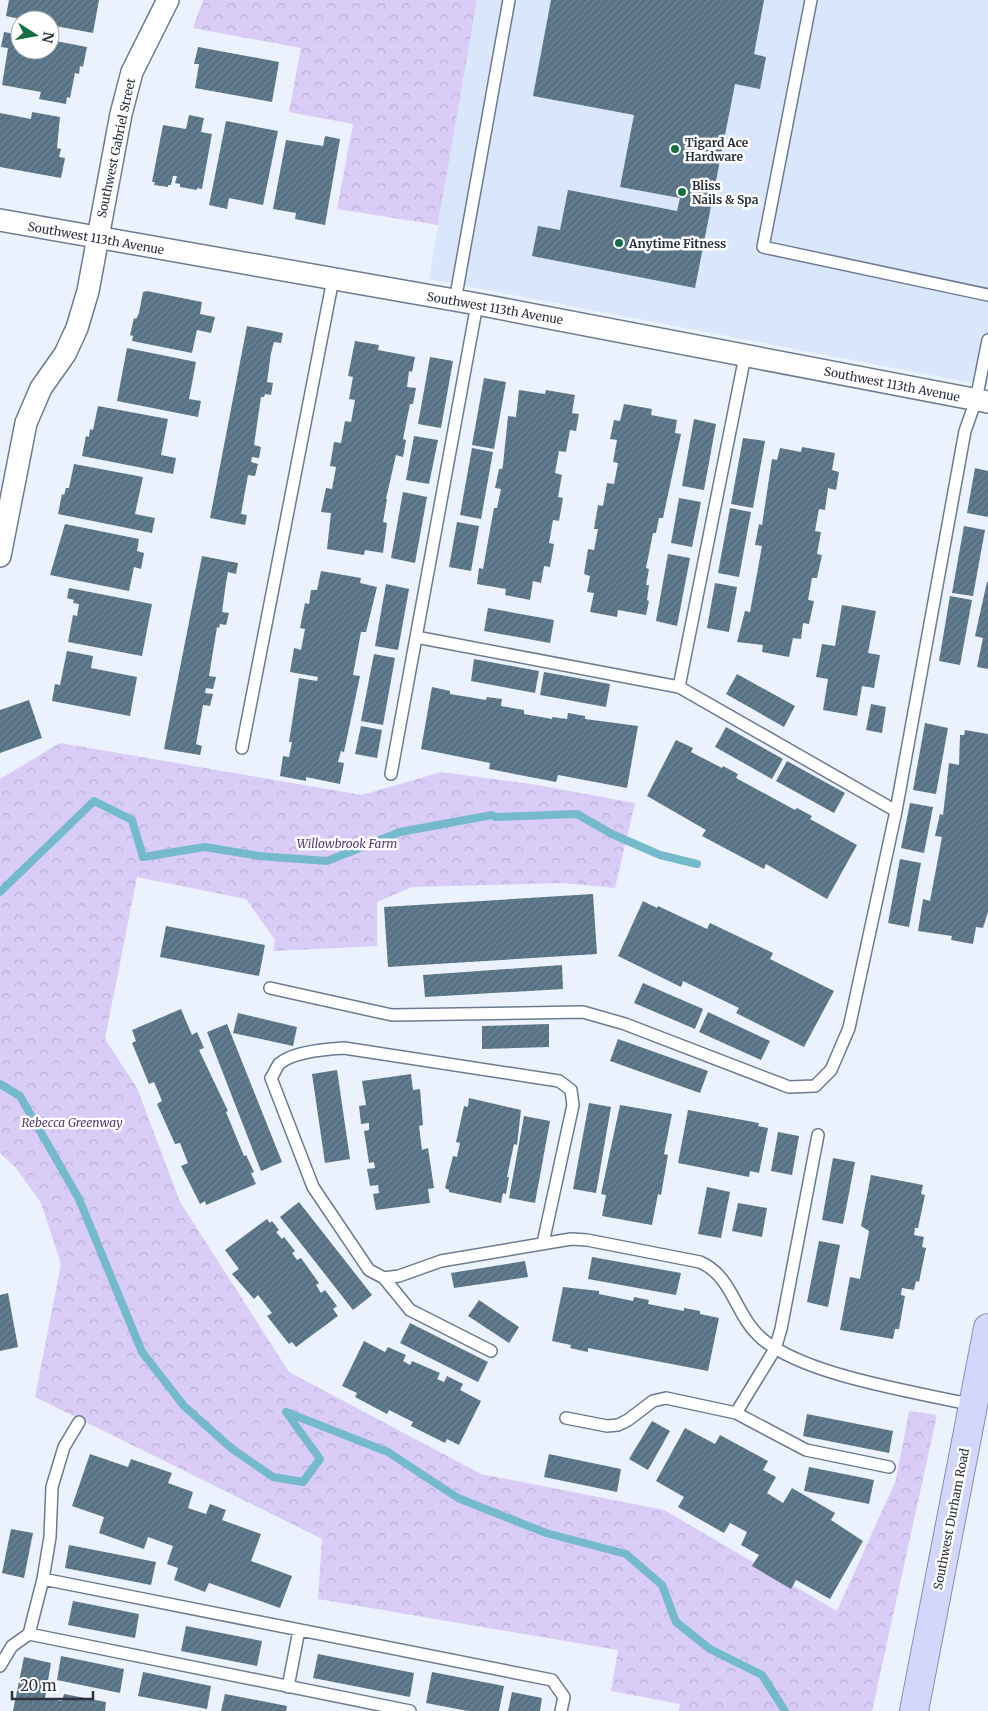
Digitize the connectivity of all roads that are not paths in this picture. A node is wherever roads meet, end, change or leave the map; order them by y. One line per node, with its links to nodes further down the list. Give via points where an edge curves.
1 (168, 0): 5 (street, Southwest Gabriel Street, via 132,72)
2 (509, 0): 8 (lane)
3 (811, 0): 7 (lane, via 763,247)
4 (0, 220): 5 (street, Southwest 113th Avenue)
5 (96, 238): 6 (street, Southwest 113th Avenue); 13 (street, Southwest Gabriel Street, via 88,291 77,328 65,354 41,388 26,423)
6 (333, 279): 8 (street, Southwest 113th Avenue); 16 (lane)
7 (988, 294)
8 (455, 301): 9 (street, Southwest 113th Avenue)
9 (477, 304): 11 (street, Southwest 113th Avenue); 14 (lane)
10 (988, 340): 12 (lane)
11 (745, 356): 12 (street, Southwest 113th Avenue); 15 (lane)
12 (982, 401): 18 (lane, via 965,431)
13 (0, 556)
14 (416, 637): 15 (lane); 17 (lane)
15 (679, 687): 18 (lane)
16 (242, 748)
17 (391, 774)
18 (896, 811): 19 (lane, via 849,1028 831,1070 815,1086 789,1087 625,1024 583,1012 392,1015)
19 (270, 988)
20 (818, 1135): 24 (lane)
21 (543, 1243): 22 (lane, via 441,1261); 22 (lane, via 573,1104 571,1090 559,1080 344,1048 292,1057 279,1065 272,1078 313,1188 369,1270); 24 (lane, via 587,1240 700,1262 713,1268 726,1284 745,1320)
22 (384, 1278): 25 (lane, via 410,1310)
23 (988, 1328): 26 (main road, Southwest Durham Road)
24 (775, 1349): 26 (lane, via 837,1373); 27 (lane)
25 (491, 1351)
26 (973, 1405): 38 (main road, Southwest Durham Road)
27 (736, 1413): 28 (lane, via 666,1398 653,1400 618,1425); 30 (lane, via 806,1450)
28 (566, 1418)
29 (79, 1422): 31 (lane, via 64,1447 52,1487 50,1537)
30 (889, 1467)
31 (43, 1579): 32 (lane); 33 (lane)
32 (299, 1630): 35 (lane); 37 (lane, via 552,1680 564,1697)
33 (29, 1634): 34 (lane, via 12,1646); 35 (lane)
34 (0, 1666)
35 (288, 1687): 36 (lane)
36 (410, 1711)
37 (562, 1711)
38 (914, 1711)

